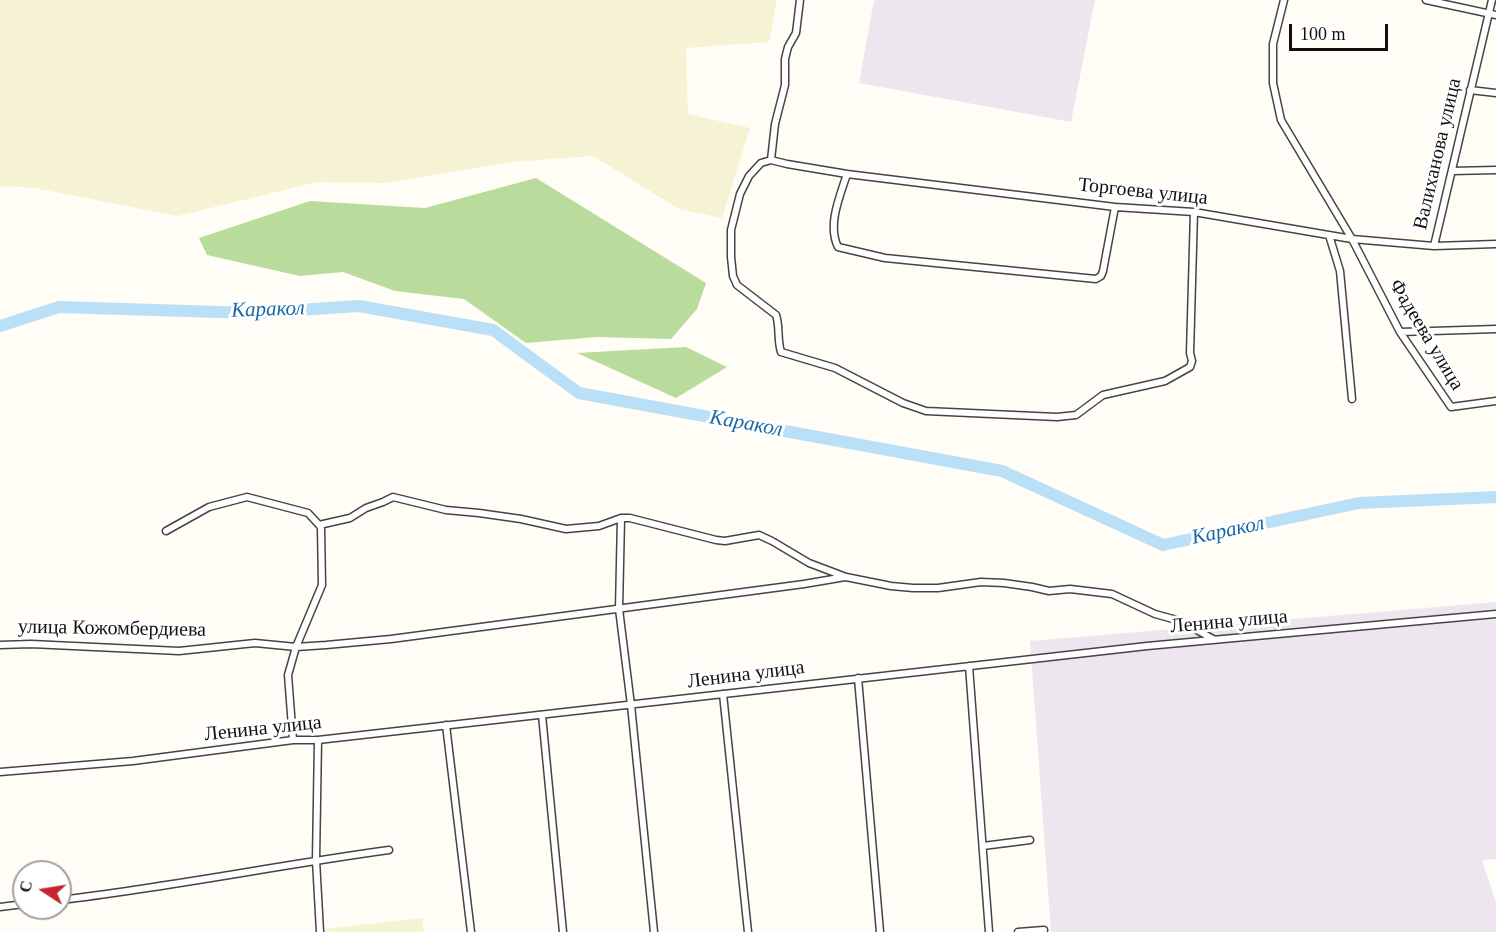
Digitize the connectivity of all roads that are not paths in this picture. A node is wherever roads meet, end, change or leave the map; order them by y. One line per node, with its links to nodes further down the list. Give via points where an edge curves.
1 (800, 0): 8 (street, via 796,33 785,59 785,85)
2 (1284, 0): 15 (street, Фадеева улица, via 1273,44 1273,82 1281,120)
3 (1426, 0): 5 (street)
4 (1492, 0): 5 (street, Валиханова улица)
5 (1492, 14): 6 (street, Валиханова улица)
6 (1470, 90): 7 (street); 10 (street, Валиханова улица)
7 (1496, 93)
8 (771, 160): 11 (street, Торгоева улица); 13 (street, via 761,163 749,176 740,194 732,230 736,285 776,315 781,352 835,368 926,411 1076,415 1103,395 1165,381 1190,367)
9 (1496, 170): 10 (street)
10 (1452, 171): 17 (street, Валиханова улица)
11 (847, 174): 12 (street, Торгоева улица); 12 (street, via 838,202 834,240 838,247 885,258 1096,279 1103,271)
12 (1115, 207): 13 (street, Торгоева улица)
13 (1194, 212): 14 (street, Торгоева улица)
14 (1329, 235): 15 (street, Торгоева улица); 20 (street, via 1340,271)
15 (1352, 239): 17 (street, Торгоева улица); 19 (street, Фадеева улица)
16 (1496, 244): 17 (street, Торгоева улица)
17 (1434, 246)
18 (1496, 329): 19 (street)
19 (1400, 332): 21 (street, Фадеева улица, via 1451,407)
20 (1352, 399)
21 (1496, 401)
22 (621, 518): 23 (street, via 599,526 566,529 446,510 393,496 350,518); 25 (street, via 645,520 716,540 759,535 809,563); 26 (street)
23 (319, 525): 24 (street, via 308,513 247,497 208,507); 30 (street, via 322,585)
24 (166, 531)
25 (846, 577): 26 (street, улица Кожомбердиева); 28 (street, via 913,588 981,582 1112,594)
26 (619, 609): 30 (street, улица Кожомбердиева, via 391,639); 34 (street)
27 (1496, 615): 28 (street, Ленина улица)
28 (1214, 640): 31 (street, Ленина улица)
29 (0, 645): 30 (street, улица Кожомбердиева, via 179,651 255,644)
30 (296, 646): 37 (street, via 288,675)
31 (969, 666): 32 (street, Ленина улица); 41 (street)
32 (858, 678): 33 (street, Ленина улица); 51 (street)
33 (723, 694): 34 (street, Ленина улица); 50 (street)
34 (632, 705): 35 (street, Ленина улица); 49 (street)
35 (542, 715): 36 (street, Ленина улица); 48 (street)
36 (446, 725): 38 (street, Ленина улица); 47 (street)
37 (292, 740): 38 (street, Ленина улица); 39 (street, Ленина улица)
38 (318, 740): 43 (street)
39 (0, 772)
40 (1030, 840): 41 (street)
41 (983, 846): 52 (street)
42 (389, 850): 43 (street)
43 (315, 860): 44 (street); 46 (street)
44 (72, 899)
45 (1044, 930): 53 (street)
46 (320, 932)
47 (471, 932)
48 (563, 932)
49 (654, 932)
50 (748, 932)
51 (880, 932)
52 (989, 932)
53 (1018, 932)

